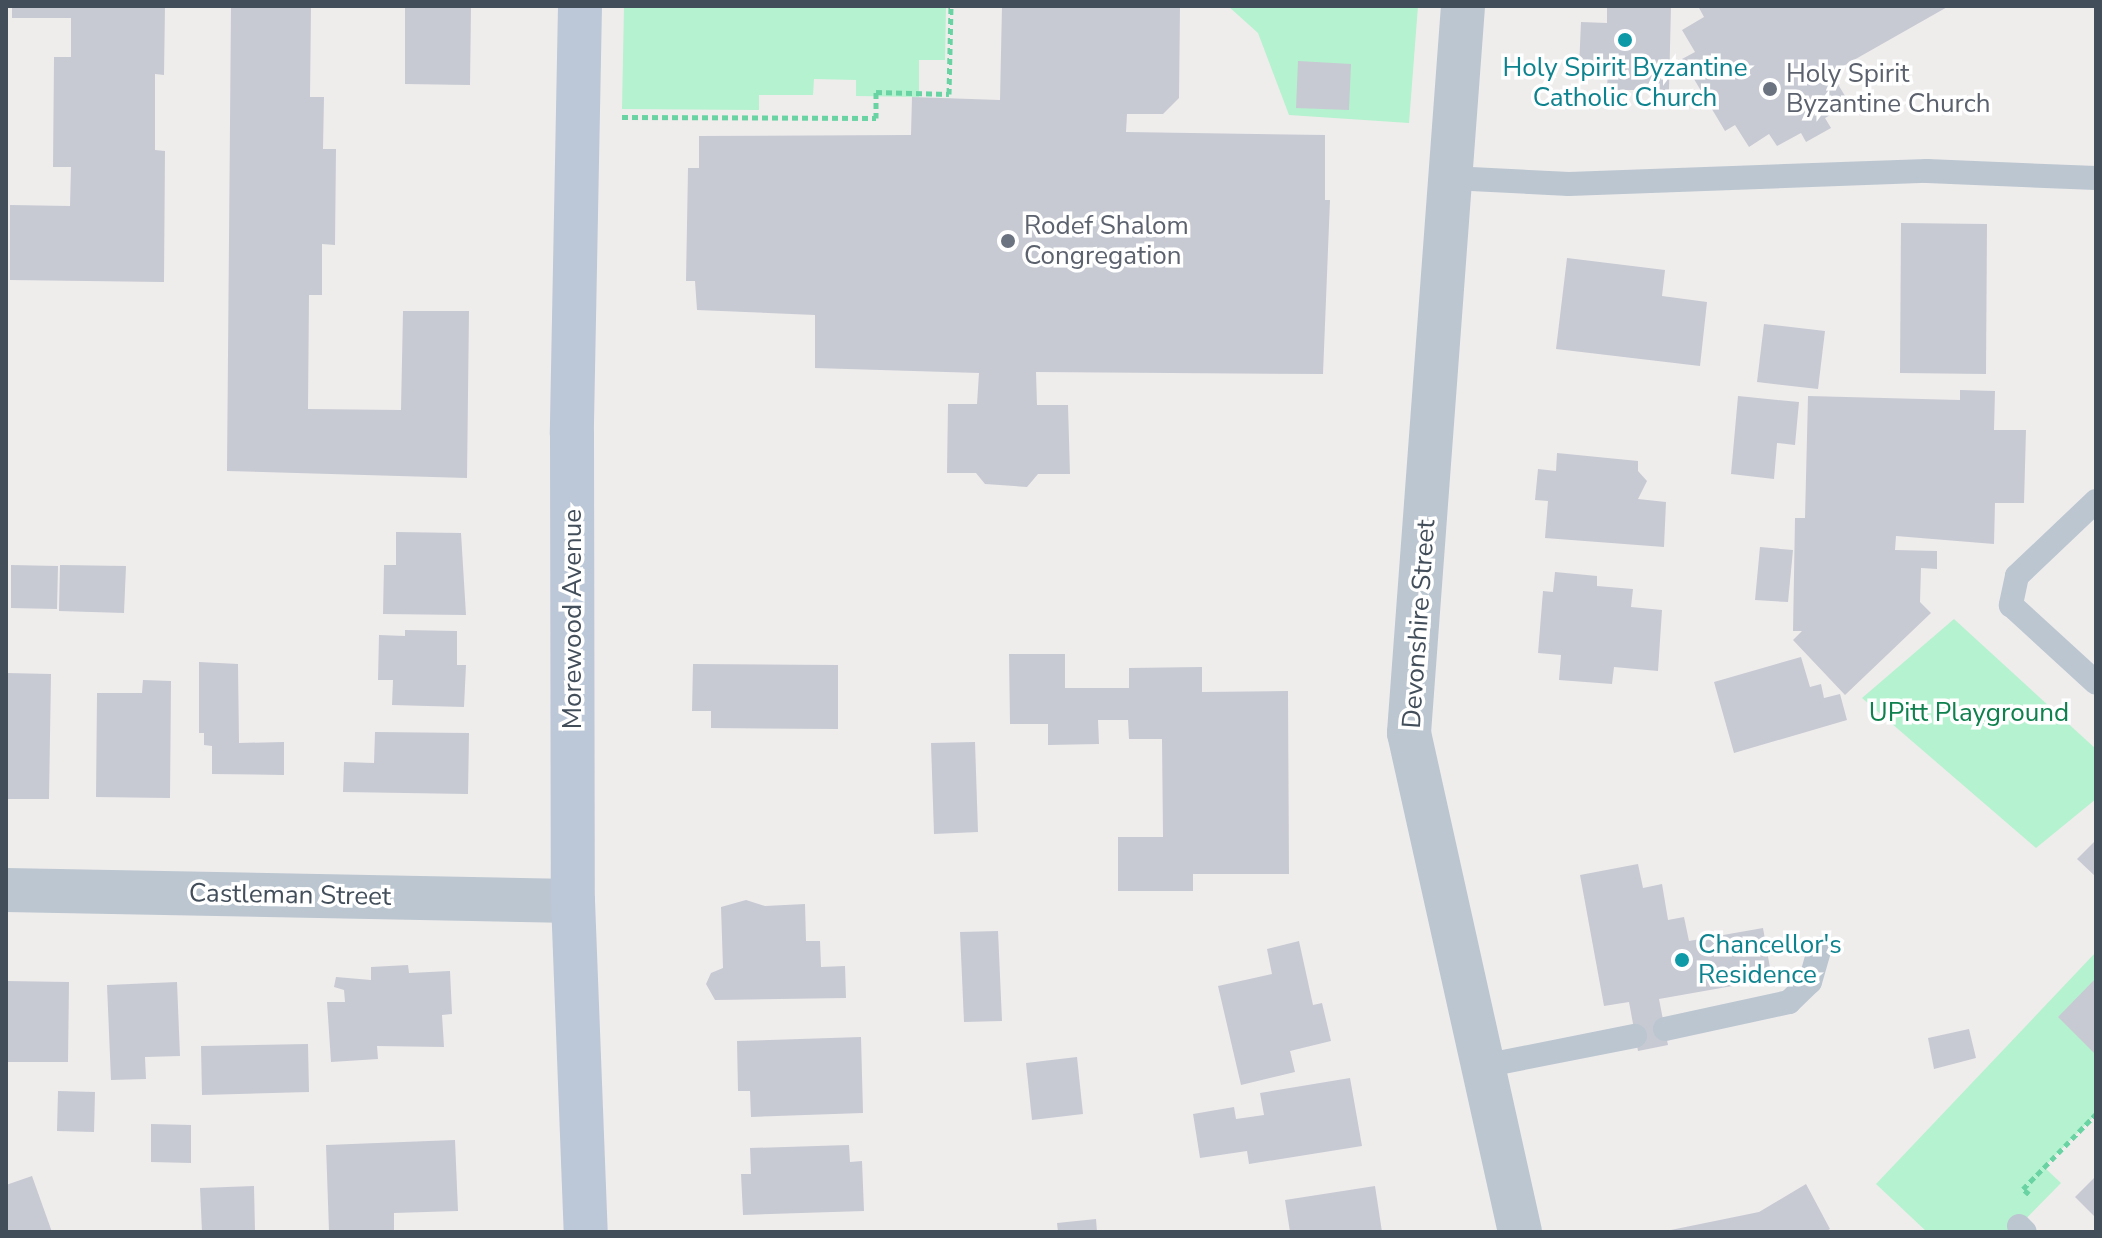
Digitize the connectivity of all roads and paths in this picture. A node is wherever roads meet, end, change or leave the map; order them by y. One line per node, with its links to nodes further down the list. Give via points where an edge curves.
1 (580, 6): 10 (main road, Morewood Avenue, via 572,434)
2 (951, 6): 4 (path, via 949,94 876,92 876,118)
3 (1463, 6): 5 (street, Devonshire Street)
4 (622, 117)
5 (1451, 178): 6 (lane, via 1569,184 1927,171); 14 (street, Devonshire Street, via 1409,733)
6 (2096, 178)
7 (2096, 501): 8 (lane, via 2017,576 2011,605)
8 (2096, 683)
9 (6, 890): 10 (street, Castleman Street)
10 (573, 901): 17 (main road, Morewood Avenue)
11 (1820, 948): 12 (lane, via 1810,982 1789,1002)
12 (1665, 1029)
13 (1635, 1036): 14 (lane)
14 (1483, 1066): 18 (street, Devonshire Street)
15 (2096, 1114): 16 (path)
16 (2044, 1167)
17 (586, 1232)
18 (1520, 1232)

